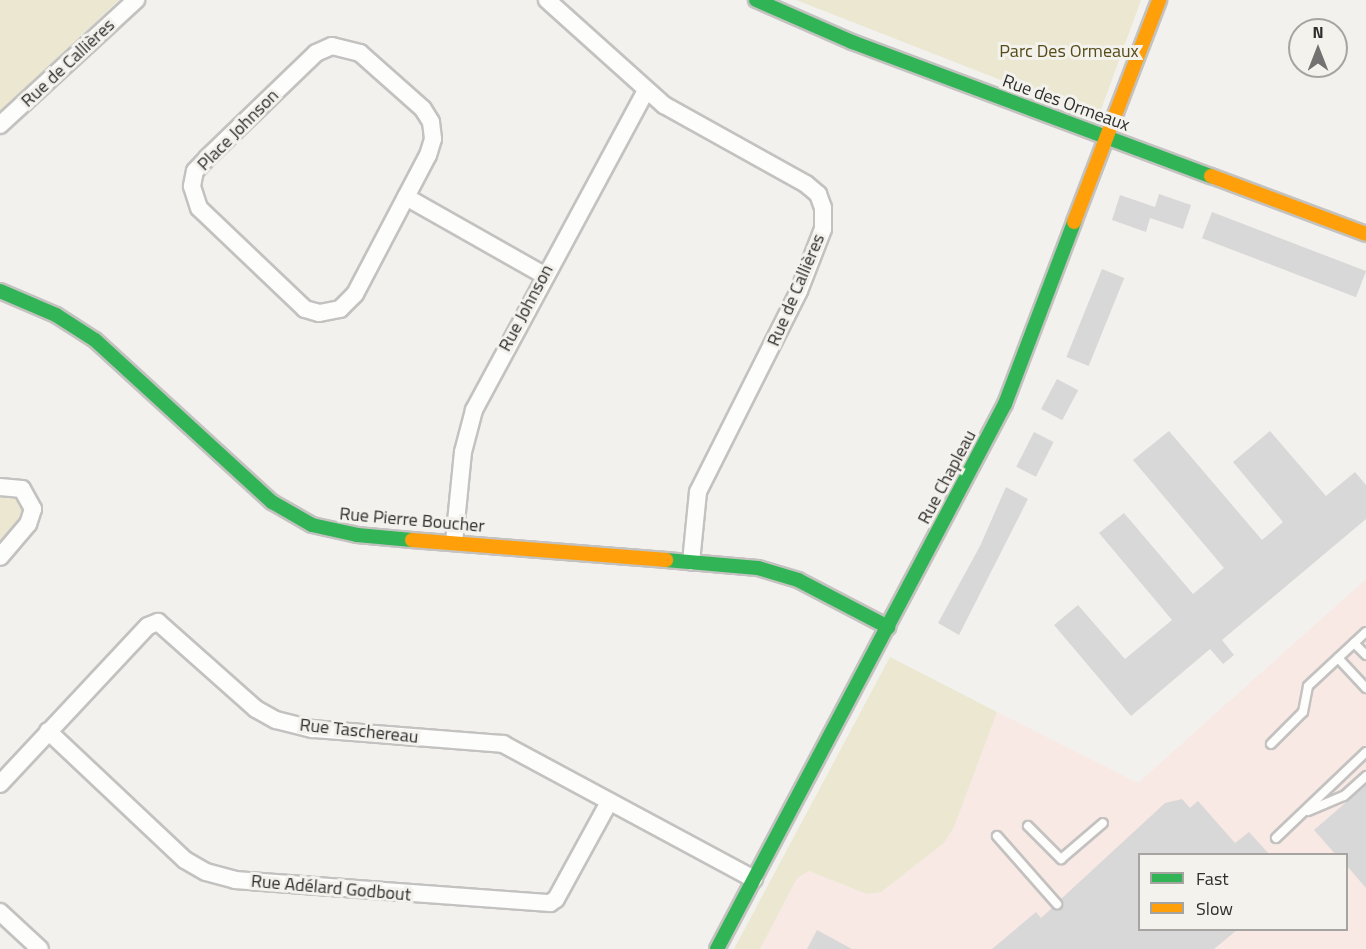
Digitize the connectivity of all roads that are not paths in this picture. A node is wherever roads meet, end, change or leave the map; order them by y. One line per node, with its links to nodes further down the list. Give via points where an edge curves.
1 (136, 0): 6 (street, Rue de Callières)
2 (547, 0): 5 (street, Rue de Callières)
3 (756, 0): 7 (street, Rue des Ormeaux, via 852,42)
4 (1159, 0): 7 (street, Rue Chapleau)
5 (646, 90): 10 (street, Rue Johnson); 15 (street, Rue de Callières, via 679,115 806,184 818,194 825,215 795,301 702,480 695,505)
6 (0, 126)
7 (1107, 137): 9 (street, Rue des Ormeaux); 16 (street, Rue Chapleau, via 1005,404)
8 (406, 197): 8 (street, Place Johnson, via 432,147 431,122 423,109 360,52 339,45 316,53 201,164 192,186 199,208 305,309 319,313 340,309 351,300); 10 (street)
9 (1366, 234)
10 (544, 275): 13 (street, Rue Johnson, via 474,410 463,452)
11 (0, 291): 13 (street, Rue Pierre Boucher, via 56,315 95,340 260,491 297,519 349,533)
12 (0, 487): 14 (street, via 22,489 33,509 28,524)
13 (454, 542): 15 (street, Rue Pierre Boucher)
14 (0, 557)
15 (691, 562): 16 (street, Rue Pierre Boucher, via 784,574)
16 (888, 627): 33 (street, Rue Chapleau)
17 (1366, 632): 18 (lane)
18 (1354, 643): 19 (lane); 20 (lane)
19 (1366, 656)
20 (1338, 658): 21 (lane); 23 (lane, via 1308,686 1303,712)
21 (1366, 688)
22 (48, 732): 26 (street, Rue Taschereau); 27 (street, Rue Taschereau, via 148,626 159,622 256,709 276,720 313,729 503,744); 27 (street, Rue Adélard Godbout, via 185,860 206,872 235,880 550,903 556,899)
23 (1271, 744)
24 (1366, 752): 28 (lane)
25 (1366, 776): 28 (lane, via 1344,796)
26 (0, 784)
27 (609, 802): 33 (street, Rue Taschereau)
28 (1304, 813): 32 (lane)
29 (1103, 823): 30 (lane, via 1061,859)
30 (1028, 826)
31 (997, 836): 34 (lane)
32 (1276, 838)
33 (754, 879): 37 (street, Rue Chapleau)
34 (1057, 904)
35 (0, 912): 36 (street)
36 (40, 949)
37 (717, 949)

